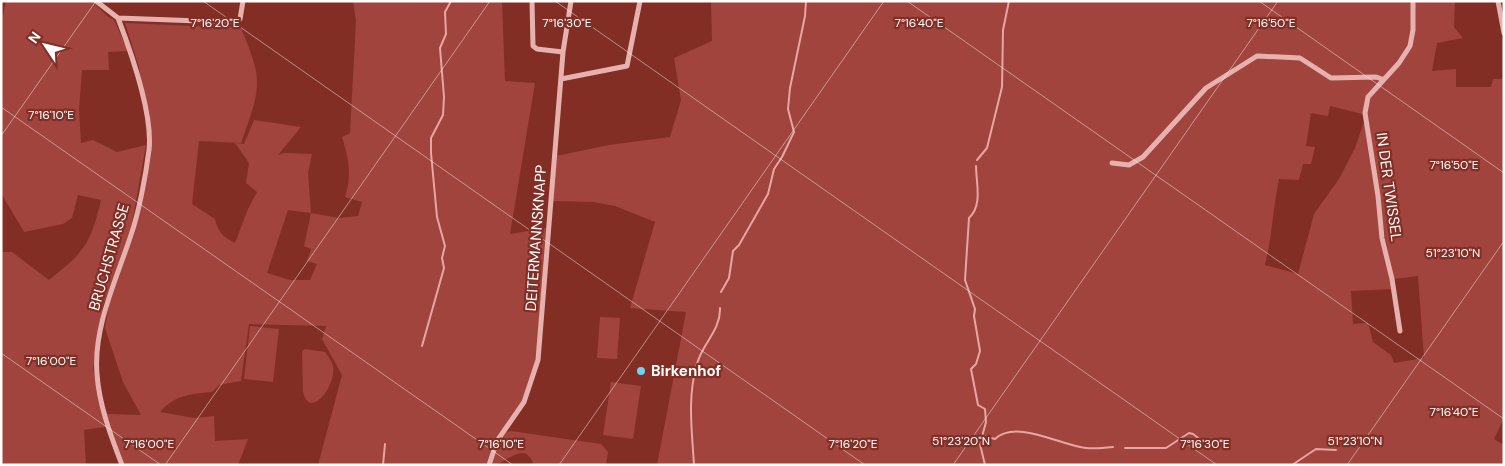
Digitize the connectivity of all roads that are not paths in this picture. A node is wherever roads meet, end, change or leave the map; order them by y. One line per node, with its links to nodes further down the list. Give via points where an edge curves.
1 (96, 1): 8 (street)
2 (243, 1): 8 (street, via 242,16 234,22)
3 (532, 1): 10 (street, via 533,46)
4 (572, 1): 10 (street, DEITERMANNSKNAPP)
5 (640, 1): 11 (street, via 627,66)
6 (1413, 1): 12 (street, IN DER TWISSEL, via 1410,46 1399,63)
7 (1498, 1): 9 (street)
8 (118, 18): 15 (street, BRUCHSTRASSE, via 136,66 149,140 132,234 108,297 98,349 98,384 108,429)
9 (1504, 33)
10 (563, 52): 11 (street, DEITERMANNSKNAPP)
11 (561, 79): 16 (street, DEITERMANNSKNAPP, via 538,360 527,395 497,441)
12 (1382, 79): 13 (street, via 1331,78 1300,58 1257,56 1206,88 1143,157 1129,164); 14 (street, IN DER TWISSEL, via 1368,97 1365,113 1382,238)
13 (1112, 163)
14 (1400, 331)
15 (122, 465)
16 (489, 465)

